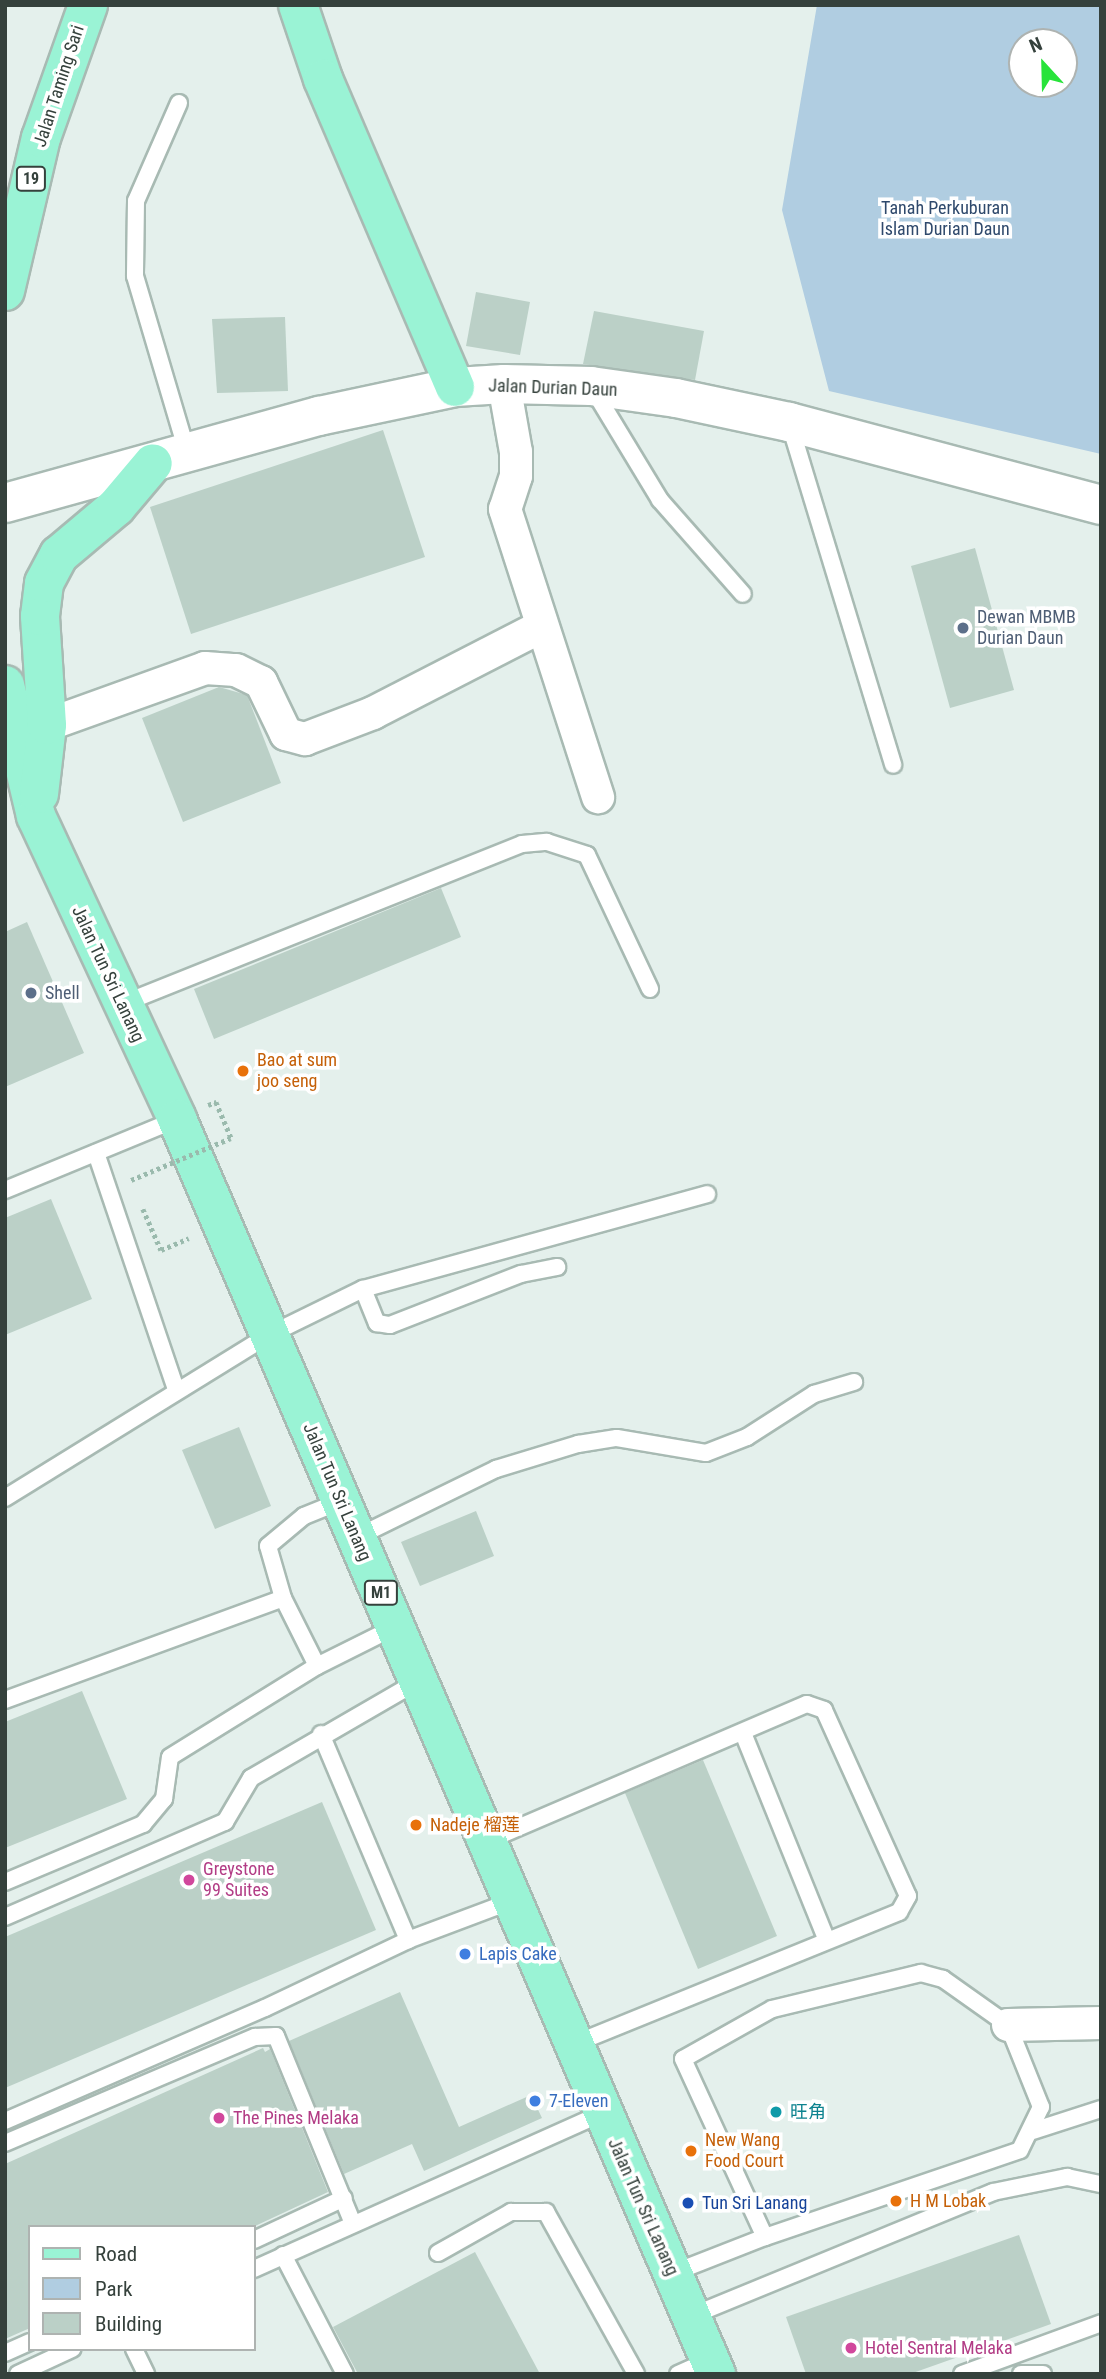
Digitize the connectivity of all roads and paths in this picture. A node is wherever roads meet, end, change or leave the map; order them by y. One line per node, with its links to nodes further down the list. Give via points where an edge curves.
1 (88, 5): 3 (main road, Jalan Taming Sari / 19)
2 (298, 5): 9 (main road, via 323,79)
3 (63, 68): 5 (main road); 6 (main road, Jalan Taming Sari / 19, via 41,138)
4 (179, 103): 11 (lane, via 136,201 135,276)
5 (5, 185)
6 (5, 291)
7 (504, 384): 8 (street, Jalan Durian Daun); 9 (street, Jalan Durian Daun); 15 (street, via 516,452 516,476 505,509)
8 (591, 386): 10 (street, Jalan Durian Daun); 14 (lane, via 660,500)
9 (455, 387): 11 (street, Jalan Durian Daun, via 318,416)
10 (789, 422): 13 (street, Jalan Durian Daun); 18 (lane)
11 (170, 457): 12 (street, Jalan Durian Daun); 17 (main road, via 59,555 44,583 40,616)
12 (5, 503)
13 (1101, 505)
14 (743, 594)
15 (540, 627): 17 (street, via 373,713 305,739 286,734 261,682 236,670 205,668); 20 (street)
16 (5, 685): 19 (main road, Jalan Tun Sri Lanang / M1)
17 (47, 725): 19 (main road)
18 (893, 765)
19 (23, 789): 22 (main road, Jalan Tun Sri Lanang / M1)
20 (598, 797)
21 (650, 989): 22 (lane, via 587,855 547,842 522,844)
22 (122, 1004): 23 (main road, Jalan Tun Sri Lanang / M1)
23 (177, 1119): 25 (lane); 30 (main road, Jalan Tun Sri Lanang / M1)
24 (231, 1138): 27 (path, bridge, via 131,1180)
25 (96, 1153): 26 (lane); 35 (lane)
26 (5, 1190)
27 (136, 1192)
28 (707, 1194): 32 (lane)
29 (141, 1203): 30 (path, via 161,1250)
30 (223, 1224): 33 (main road, Jalan Tun Sri Lanang / M1)
31 (557, 1267): 32 (lane, via 521,1274 390,1325 377,1324)
32 (363, 1289): 33 (lane)
33 (269, 1335): 35 (lane); 37 (main road, Jalan Tun Sri Lanang / M1)
34 (854, 1382): 38 (lane, via 814,1394 747,1437 706,1453 617,1438 578,1444 496,1469)
35 (176, 1389): 36 (lane)
36 (5, 1498)
37 (341, 1501): 38 (main road, Jalan Tun Sri Lanang / M1); 39 (lane, via 304,1516 268,1546)
38 (357, 1537): 40 (main road, Jalan Tun Sri Lanang / M1)
39 (283, 1598): 41 (lane); 43 (lane)
40 (395, 1627): 41 (lane); 42 (main road, Jalan Tun Sri Lanang / M1)
41 (317, 1666): 47 (lane, via 170,1757 164,1799 143,1824)
42 (419, 1681): 45 (lane); 46 (main road, Jalan Tun Sri Lanang / M1)
43 (5, 1700)
44 (743, 1732): 46 (lane); 51 (lane); 51 (lane, via 807,1704 824,1710 908,1896 899,1912)
45 (321, 1734): 49 (lane, via 251,1779 225,1822); 50 (lane)
46 (487, 1841): 48 (main road, Jalan Tun Sri Lanang / M1)
47 (5, 1882)
48 (512, 1901): 50 (lane); 54 (main road, Jalan Tun Sri Lanang / M1)
49 (5, 1917)
50 (408, 1940): 57 (lane)
51 (827, 1941): 54 (lane)
52 (1101, 2023): 53 (street)
53 (1008, 2025): 58 (lane, via 1041,2107); 63 (lane, via 943,1979 921,1973 772,2010 683,2059)
54 (571, 2045): 56 (main road, Jalan Tun Sri Lanang / M1)
55 (1101, 2109): 58 (lane)
56 (601, 2114): 62 (lane); 68 (main road, Jalan Tun Sri Lanang / M1)
57 (5, 2121)
58 (1033, 2132): 63 (lane, via 1020,2150)
59 (5, 2143): 61 (lane, via 266,2034 276,2036)
60 (1101, 2184): 69 (lane, via 1067,2177 993,2192)
61 (344, 2198): 62 (lane); 64 (lane)
62 (354, 2224): 66 (lane)
63 (765, 2237): 68 (lane)
64 (256, 2239)
65 (438, 2253): 79 (lane, via 511,2212 546,2212)
66 (284, 2255): 67 (lane); 78 (lane)
67 (256, 2268)
68 (673, 2273): 69 (main road, Jalan Tun Sri Lanang / M1)
69 (691, 2316): 75 (main road, Jalan Tun Sri Lanang / M1)
70 (1101, 2323): 80 (lane)
71 (28, 2343): 74 (lane)
72 (68, 2351): 76 (lane)
73 (135, 2351): 77 (lane)
74 (5, 2353)
75 (701, 2369)
76 (18, 2374)
77 (146, 2374)
78 (345, 2374)
79 (636, 2374)
80 (962, 2374)
81 (1021, 2374): 82 (lane)
82 (1043, 2374)

